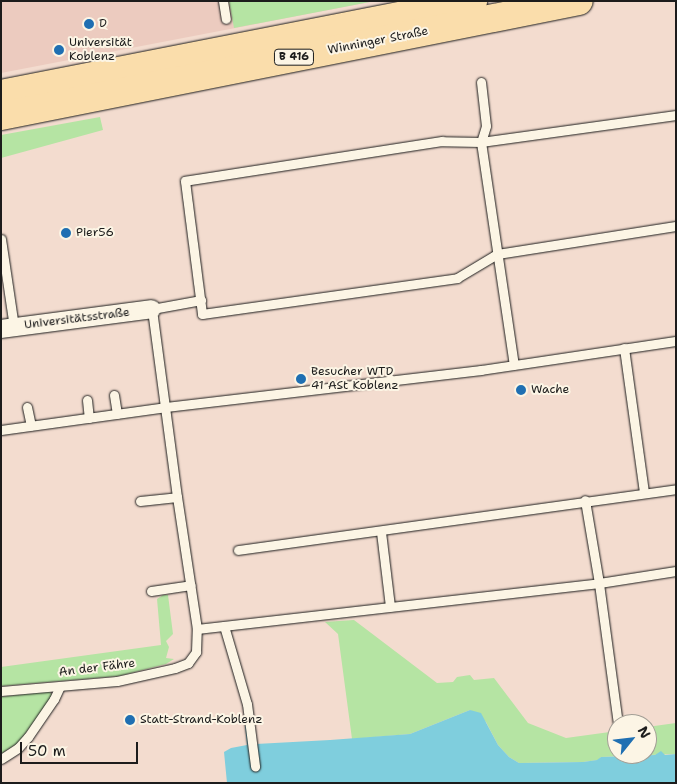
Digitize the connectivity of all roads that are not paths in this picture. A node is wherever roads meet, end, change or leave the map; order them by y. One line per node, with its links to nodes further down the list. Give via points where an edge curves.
1 (223, 1): 4 (lane)
2 (473, 1): 6 (main road, Winninger Straße / B 416)
3 (579, 1): 8 (main road, Winninger Straße / B 416)
4 (226, 19)
5 (481, 82): 9 (lane, via 486,126)
6 (1, 94)
7 (676, 115): 9 (lane)
8 (1, 116)
9 (481, 142): 12 (lane); 13 (lane, via 442,141 184,181)
10 (676, 226): 12 (lane)
11 (1, 239): 15 (lane)
12 (497, 254): 13 (lane, via 457,278 202,314); 18 (lane)
13 (201, 300): 14 (lane)
14 (152, 309): 15 (street, Universitätsstraße); 22 (lane, An der Fähre)
15 (8, 328)
16 (676, 341): 17 (lane)
17 (624, 348): 18 (lane); 28 (lane)
18 (514, 365): 22 (lane)
19 (114, 395): 23 (lane)
20 (87, 400): 24 (lane)
21 (27, 407): 25 (lane)
22 (166, 407): 23 (lane); 29 (lane, An der Fähre)
23 (117, 414): 24 (lane)
24 (90, 418): 25 (lane)
25 (31, 426): 26 (lane)
26 (1, 430)
27 (676, 489): 28 (lane)
28 (644, 492): 30 (lane)
29 (177, 497): 31 (lane); 36 (lane, An der Fähre)
30 (585, 500): 32 (lane); 35 (lane)
31 (140, 501)
32 (380, 532): 33 (lane); 38 (lane)
33 (238, 550)
34 (676, 571): 35 (lane)
35 (598, 583): 38 (lane); 43 (lane)
36 (191, 584): 37 (lane); 40 (lane, An der Fähre)
37 (151, 591)
38 (390, 606): 39 (lane)
39 (224, 626): 40 (lane); 45 (lane, via 247,704)
40 (197, 629): 41 (lane, An der Fähre, via 196,652 188,663 118,681)
41 (60, 686): 42 (lane, An der Fähre); 44 (lane, via 28,737)
42 (1, 691)
43 (617, 714)
44 (1, 759)
45 (255, 766)

